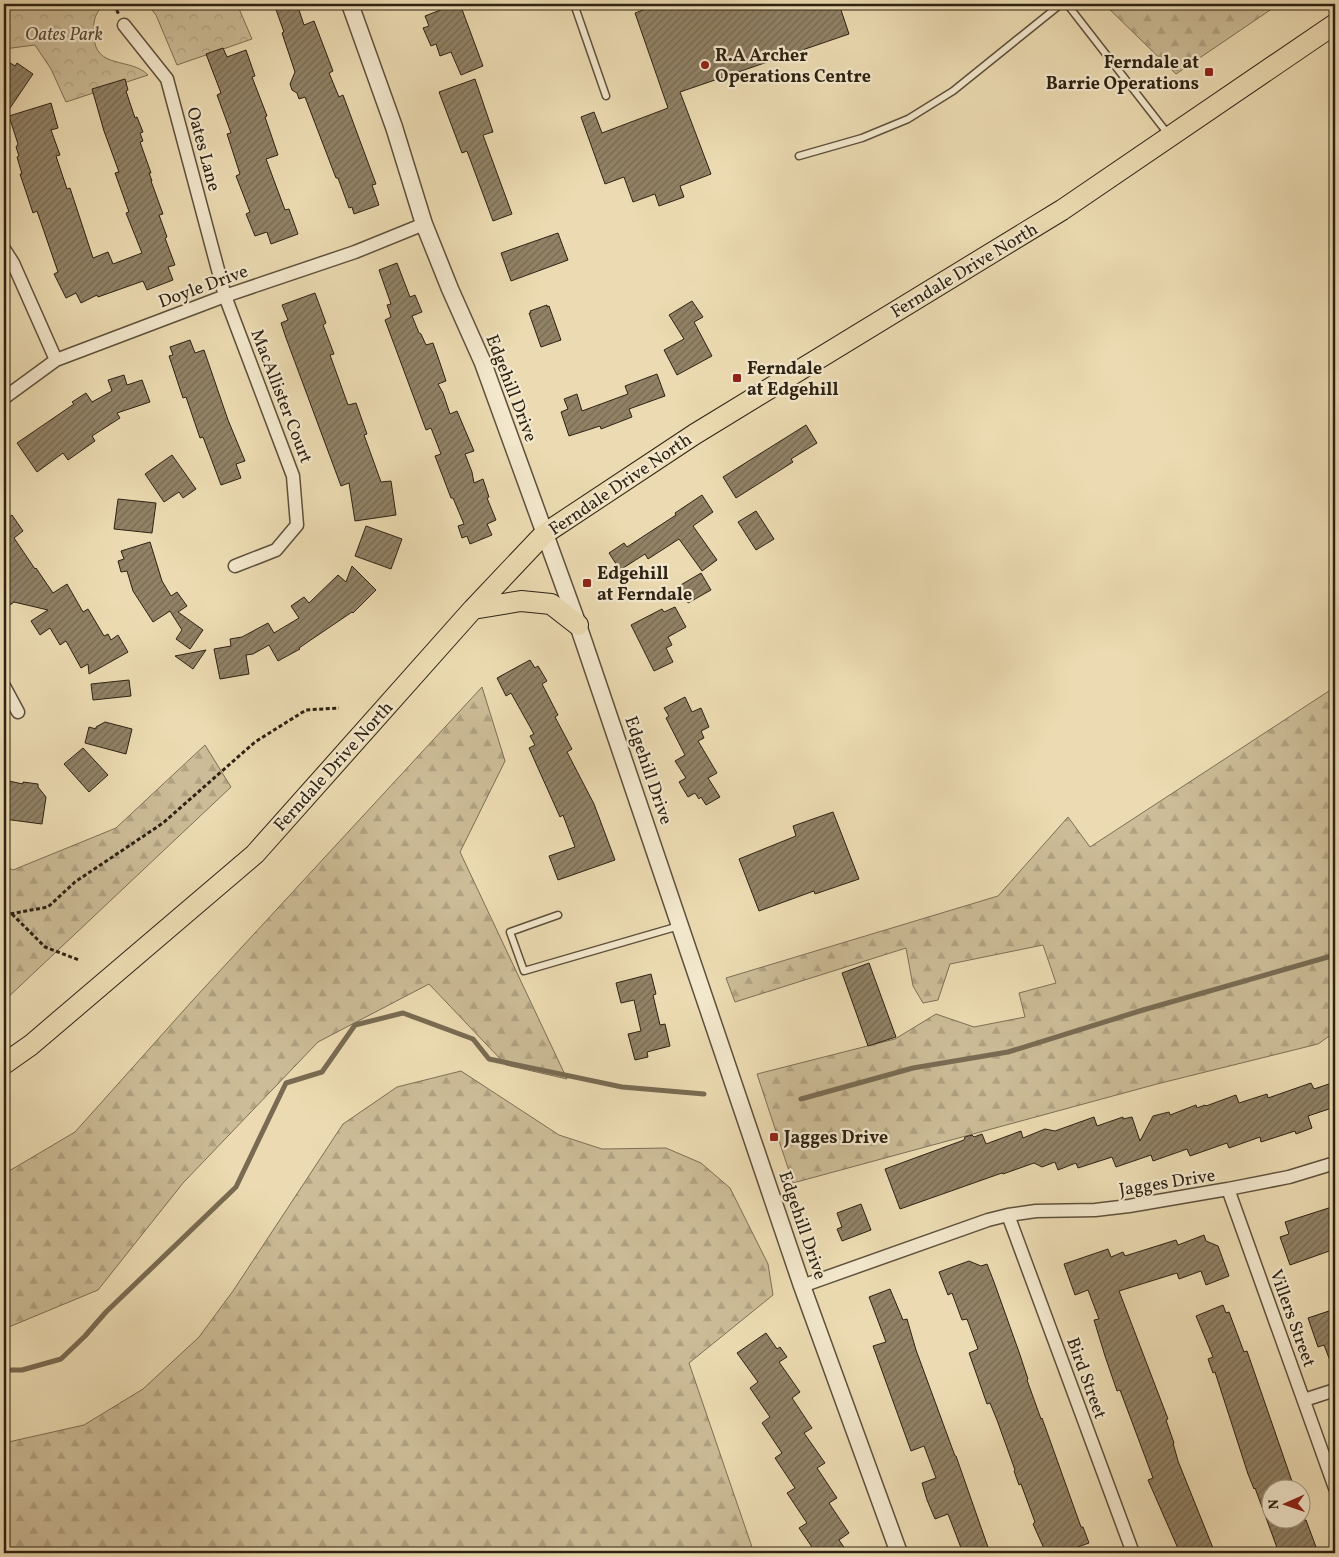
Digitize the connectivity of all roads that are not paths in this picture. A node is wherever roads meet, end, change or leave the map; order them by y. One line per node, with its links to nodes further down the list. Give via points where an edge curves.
1 (350, 4): 10 (street, Edgehill Drive)
2 (574, 4): 7 (lane)
3 (1061, 4): 9 (lane, via 954,91 908,119 862,138)
4 (1067, 4): 8 (lane)
5 (1335, 24): 8 (main road, Ferndale Drive North)
6 (124, 25): 12 (street, Oates Lane, via 167,79)
7 (606, 96)
8 (1171, 136): 15 (main road, Ferndale Drive North, via 1062,210 695,434)
9 (799, 156)
10 (424, 224): 12 (street, Doyle Drive, via 355,252); 15 (street, Edgehill Drive, via 483,364)
11 (4, 249): 13 (street)
12 (225, 296): 13 (street, Doyle Drive); 16 (street, MacAllister Court, via 293,476 297,525 276,550)
13 (56, 360): 14 (street, Doyle Drive)
14 (4, 398)
15 (544, 534): 17 (main road, Ferndale Drive North); 18 (street, Edgehill Drive)
16 (235, 566)
17 (473, 609): 18 (main road, via 522,601 551,604); 23 (main road, Ferndale Drive North, via 255,854 31,1045)
18 (578, 624): 22 (street, Edgehill Drive)
19 (4, 686): 20 (street)
20 (18, 712)
21 (558, 915): 22 (lane, via 510,932 524,971)
22 (680, 926): 27 (street, Edgehill Drive)
23 (4, 1064)
24 (1335, 1163): 25 (street, Jagges Drive)
25 (1228, 1190): 26 (street, Jagges Drive, via 1095,1210); 29 (street, Villers Street)
26 (1008, 1215): 27 (street, Jagges Drive); 32 (street, Bird Street)
27 (802, 1286): 31 (street, Edgehill Drive)
28 (1335, 1390): 29 (street)
29 (1304, 1400): 30 (street, Villers Street)
30 (1335, 1488)
31 (899, 1553)
32 (1133, 1553)

